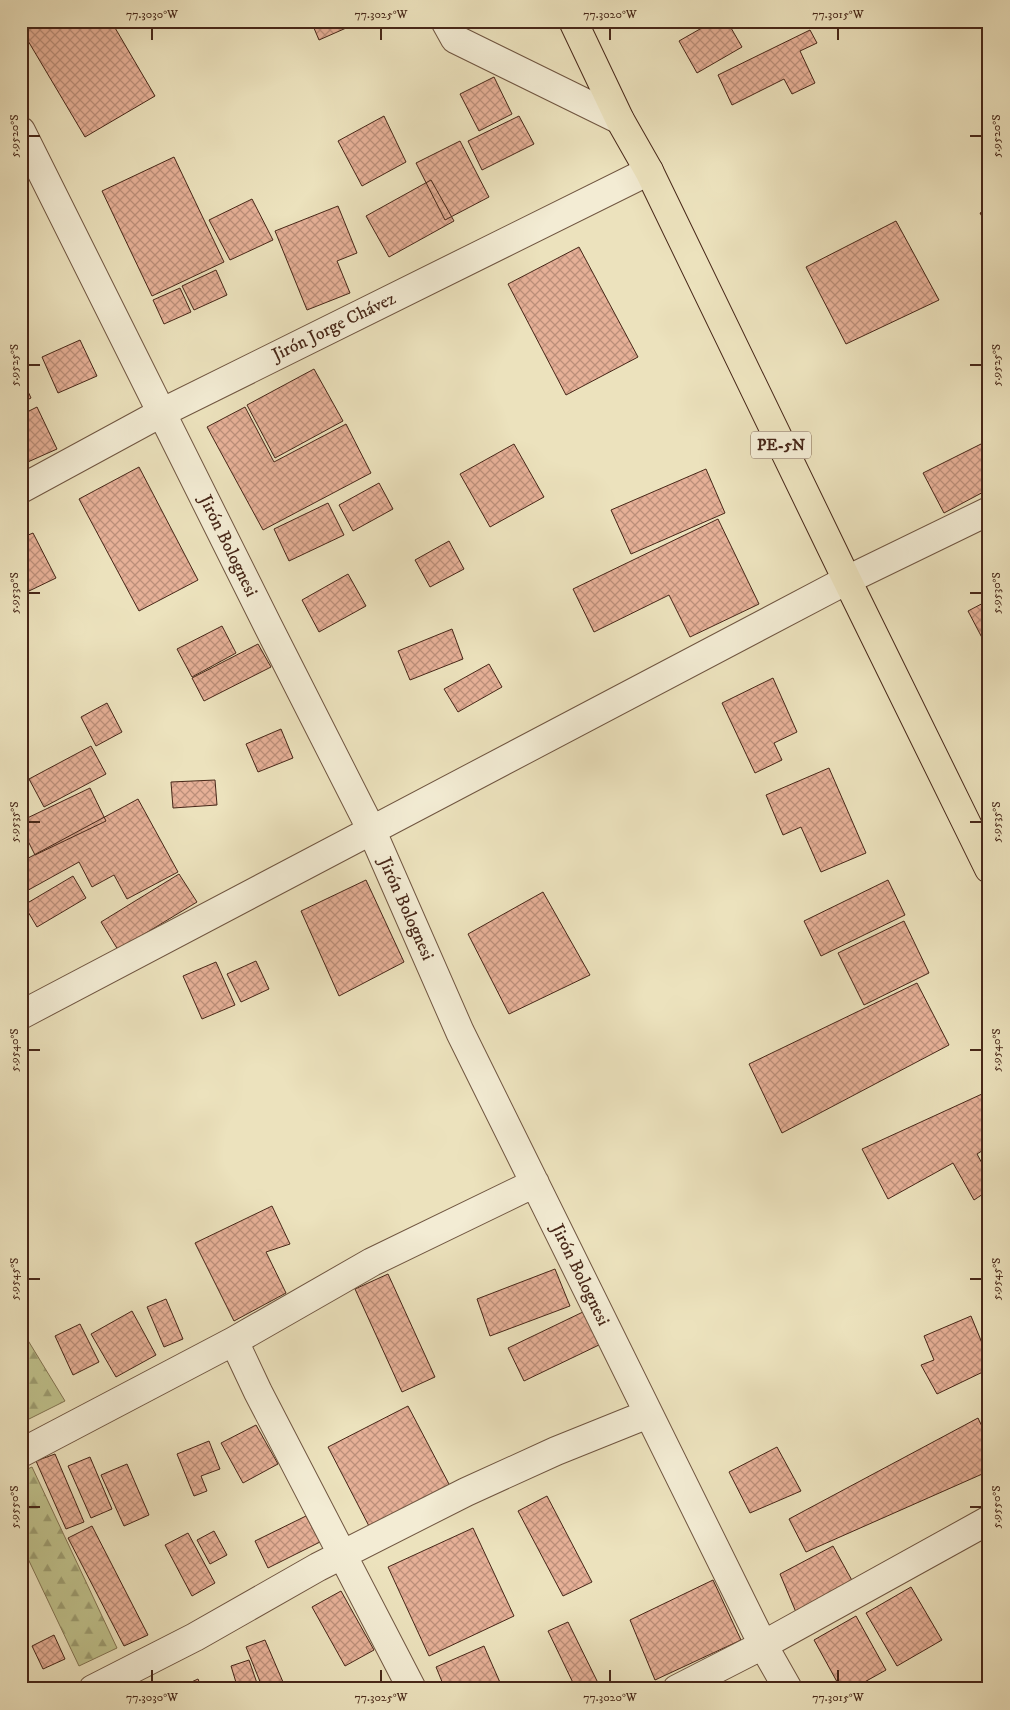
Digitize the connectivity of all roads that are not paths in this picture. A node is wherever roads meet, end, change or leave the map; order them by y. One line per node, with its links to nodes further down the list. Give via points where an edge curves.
1 (445, 21): 3 (street, via 455,39)
2 (573, 21): 3 (highway, PE-5N)
3 (620, 120): 5 (highway, PE-5N)
4 (21, 131): 6 (street, Jirón Bolognesi)
5 (649, 171): 6 (street, Jirón Jorge Chávez); 9 (highway, PE-5N)
6 (161, 413): 7 (street, Jirón Jorge Chávez); 10 (street, Jirón Bolognesi)
7 (21, 489)
8 (989, 510): 9 (street)
9 (847, 580): 10 (street); 11 (highway, PE-5N)
10 (372, 829): 12 (street); 13 (street, Jirón Bolognesi, via 460,1032)
11 (989, 868)
12 (24, 1007)
13 (535, 1183): 14 (street, via 372,1262); 15 (street, Jirón Bolognesi)
14 (234, 1341): 16 (street); 18 (street)
15 (648, 1414): 18 (street, via 466,1492); 19 (street, Jirón Bolognesi)
16 (21, 1453)
17 (989, 1520): 19 (street)
18 (342, 1555): 20 (street, via 195,1637); 21 (street)
19 (763, 1645): 22 (street); 23 (street, Jirón Bolognesi)
20 (93, 1689)
21 (412, 1689)
22 (676, 1689)
23 (788, 1689)

